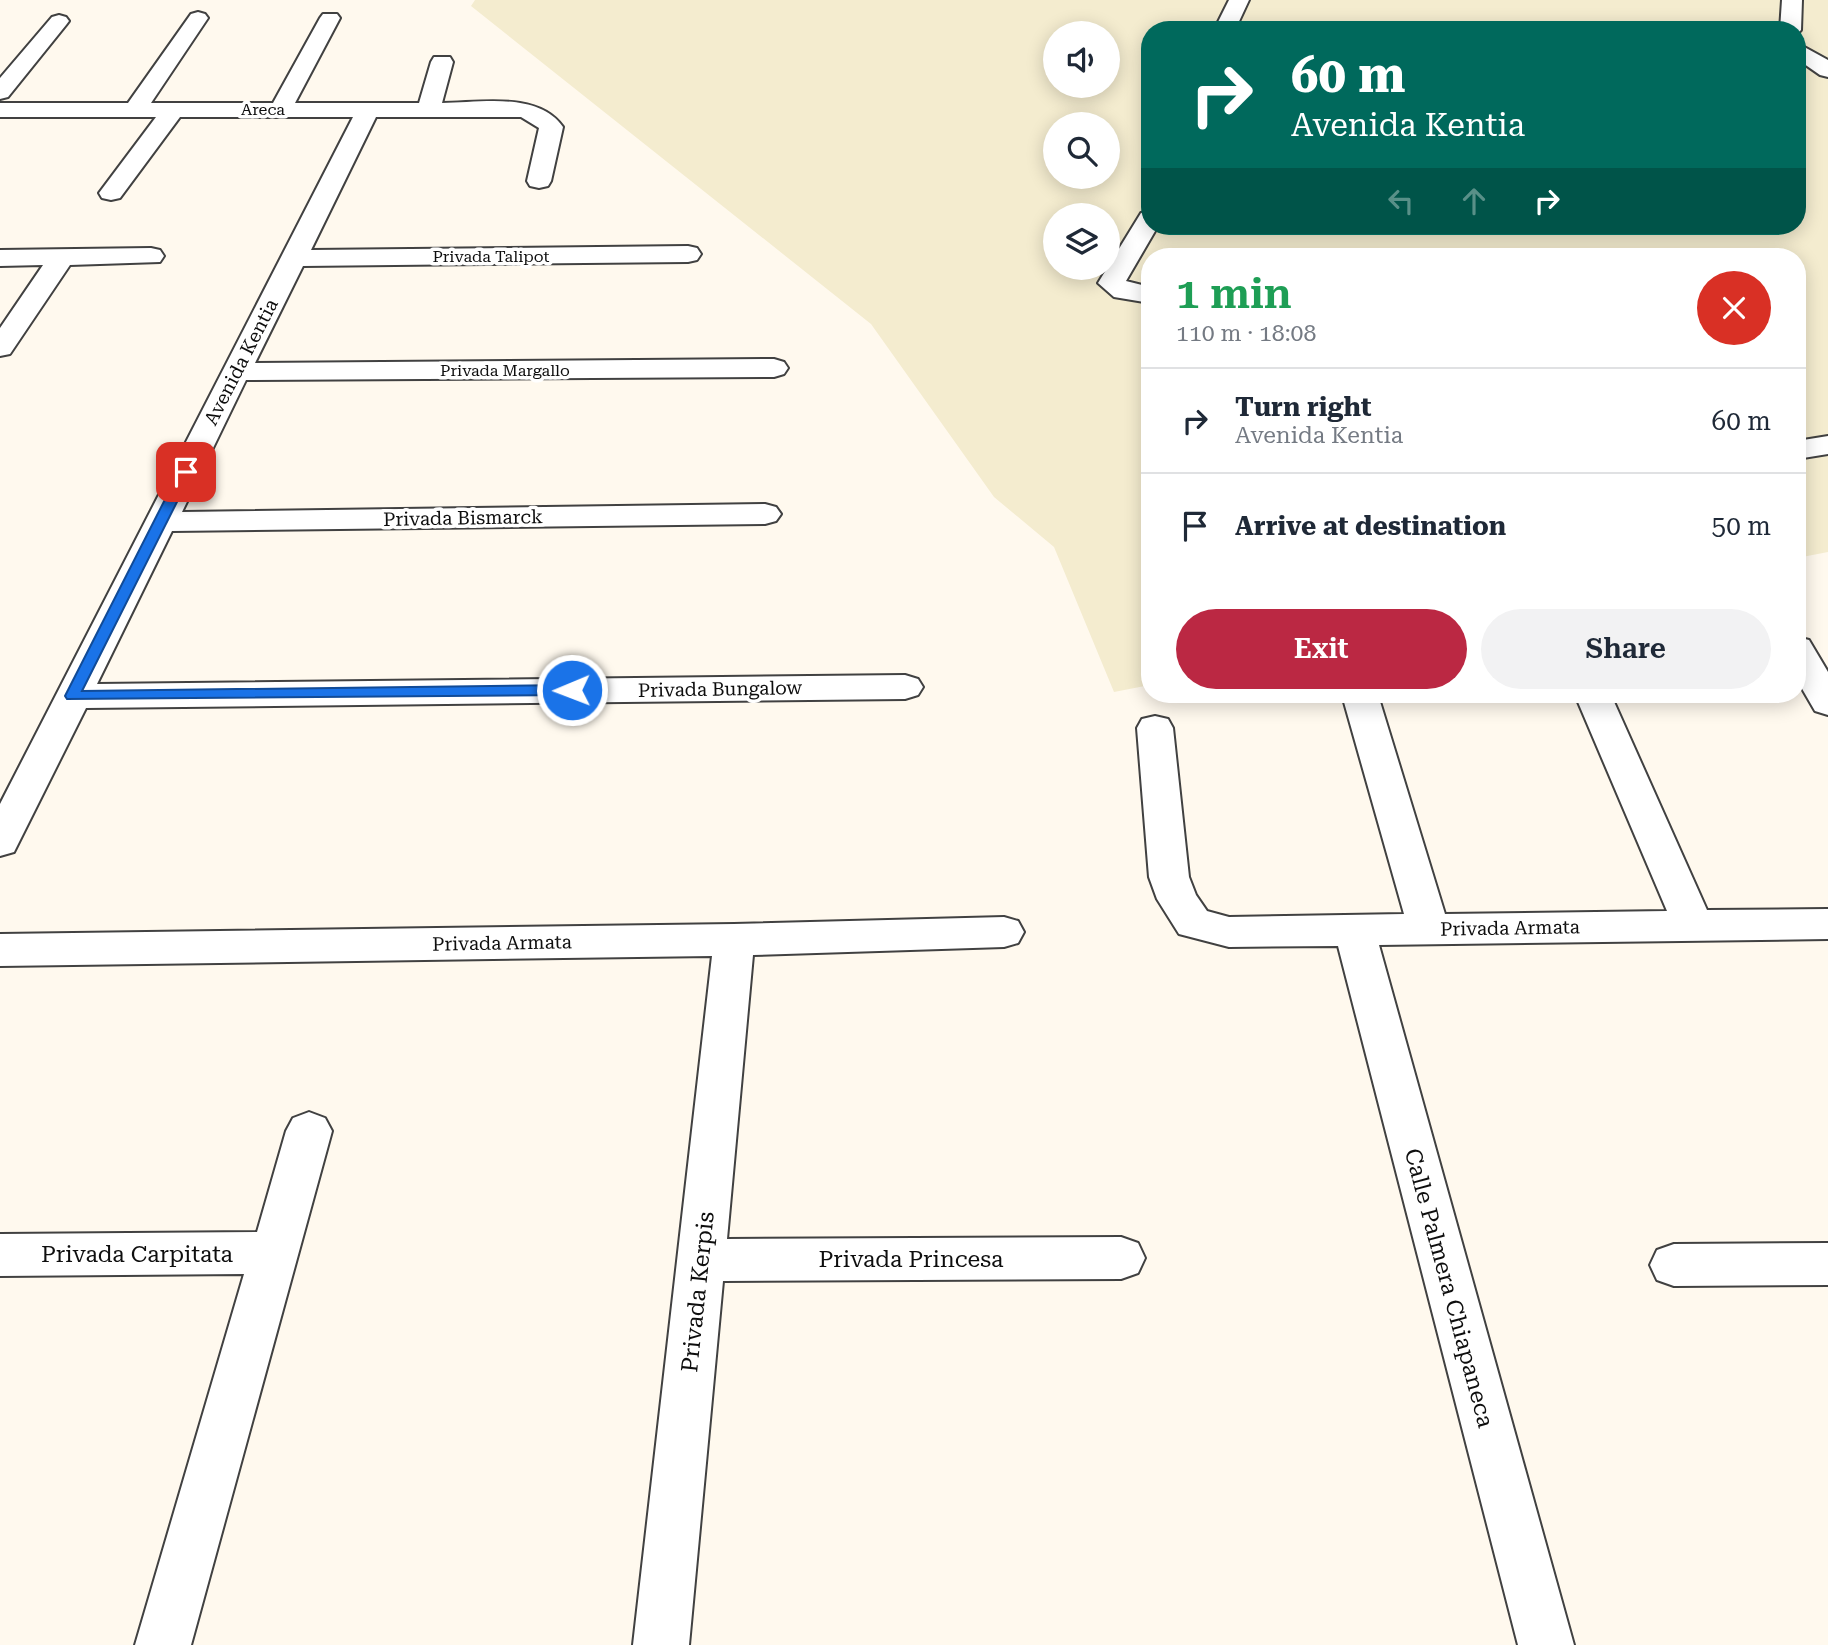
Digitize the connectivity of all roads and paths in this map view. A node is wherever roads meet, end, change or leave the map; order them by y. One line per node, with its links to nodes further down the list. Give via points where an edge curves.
1 (1240, 0): 6 (street)
2 (1792, 0): 7 (street)
3 (198, 18): 16 (street)
4 (330, 18): 13 (street)
5 (59, 21): 11 (street)
6 (1229, 21)
7 (1791, 21)
8 (1806, 56): 10 (street)
9 (442, 62): 14 (street)
10 (1828, 69)
11 (0, 92)
12 (369, 108): 13 (street, Areca); 14 (street, Areca); 25 (street, Avenida Kentia)
13 (281, 109): 17 (street, Areca)
14 (429, 109): 18 (street, Areca, via 525,110 541,117 551,127)
15 (0, 110): 16 (street, Areca)
16 (135, 110): 17 (street, Areca)
17 (173, 110): 19 (street)
18 (539, 181)
19 (111, 193)
20 (1141, 233): 26 (street, via 1111,282 1124,291)
21 (688, 254): 25 (street, Privada Talipot)
22 (151, 256): 23 (street)
23 (62, 257): 24 (street); 27 (street)
24 (0, 258)
25 (294, 258): 29 (street, Avenida Kentia)
26 (1141, 294)
27 (0, 348)
28 (774, 368): 29 (street, Privada Margallo)
29 (236, 372): 33 (street, Avenida Kentia)
30 (1828, 445): 31 (street)
31 (1806, 449)
32 (765, 514): 33 (street, Privada Bismarck)
33 (161, 522): 36 (street, Avenida Kentia)
34 (1806, 664): 39 (street)
35 (905, 687): 36 (street, Privada Bungalow)
36 (73, 696): 41 (street, Avenida Kentia)
37 (1362, 703): 44 (street)
38 (1596, 703): 43 (street)
39 (1828, 703)
40 (1155, 728): 45 (street, Privada Armata, via 1169,877 1194,923 1229,932)
41 (0, 842)
42 (1828, 924): 43 (street, Privada Armata)
43 (1694, 926): 44 (street, Privada Armata)
44 (1429, 929): 45 (street, Privada Armata)
45 (1354, 931): 58 (street, Calle Palmera Chiapaneca)
46 (1004, 932): 47 (street, Privada Armata)
47 (734, 940): 48 (street, Privada Armata); 53 (street, Privada Kerpis)
48 (0, 950)
49 (309, 1131): 50 (street)
50 (275, 1253): 51 (street, Privada Carpitata); 56 (street)
51 (0, 1255)
52 (1121, 1258): 53 (street, Privada Princesa)
53 (701, 1260): 57 (street, Privada Kerpis)
54 (1828, 1264): 55 (street)
55 (1674, 1265)
56 (163, 1645)
57 (661, 1645)
58 (1546, 1645)

